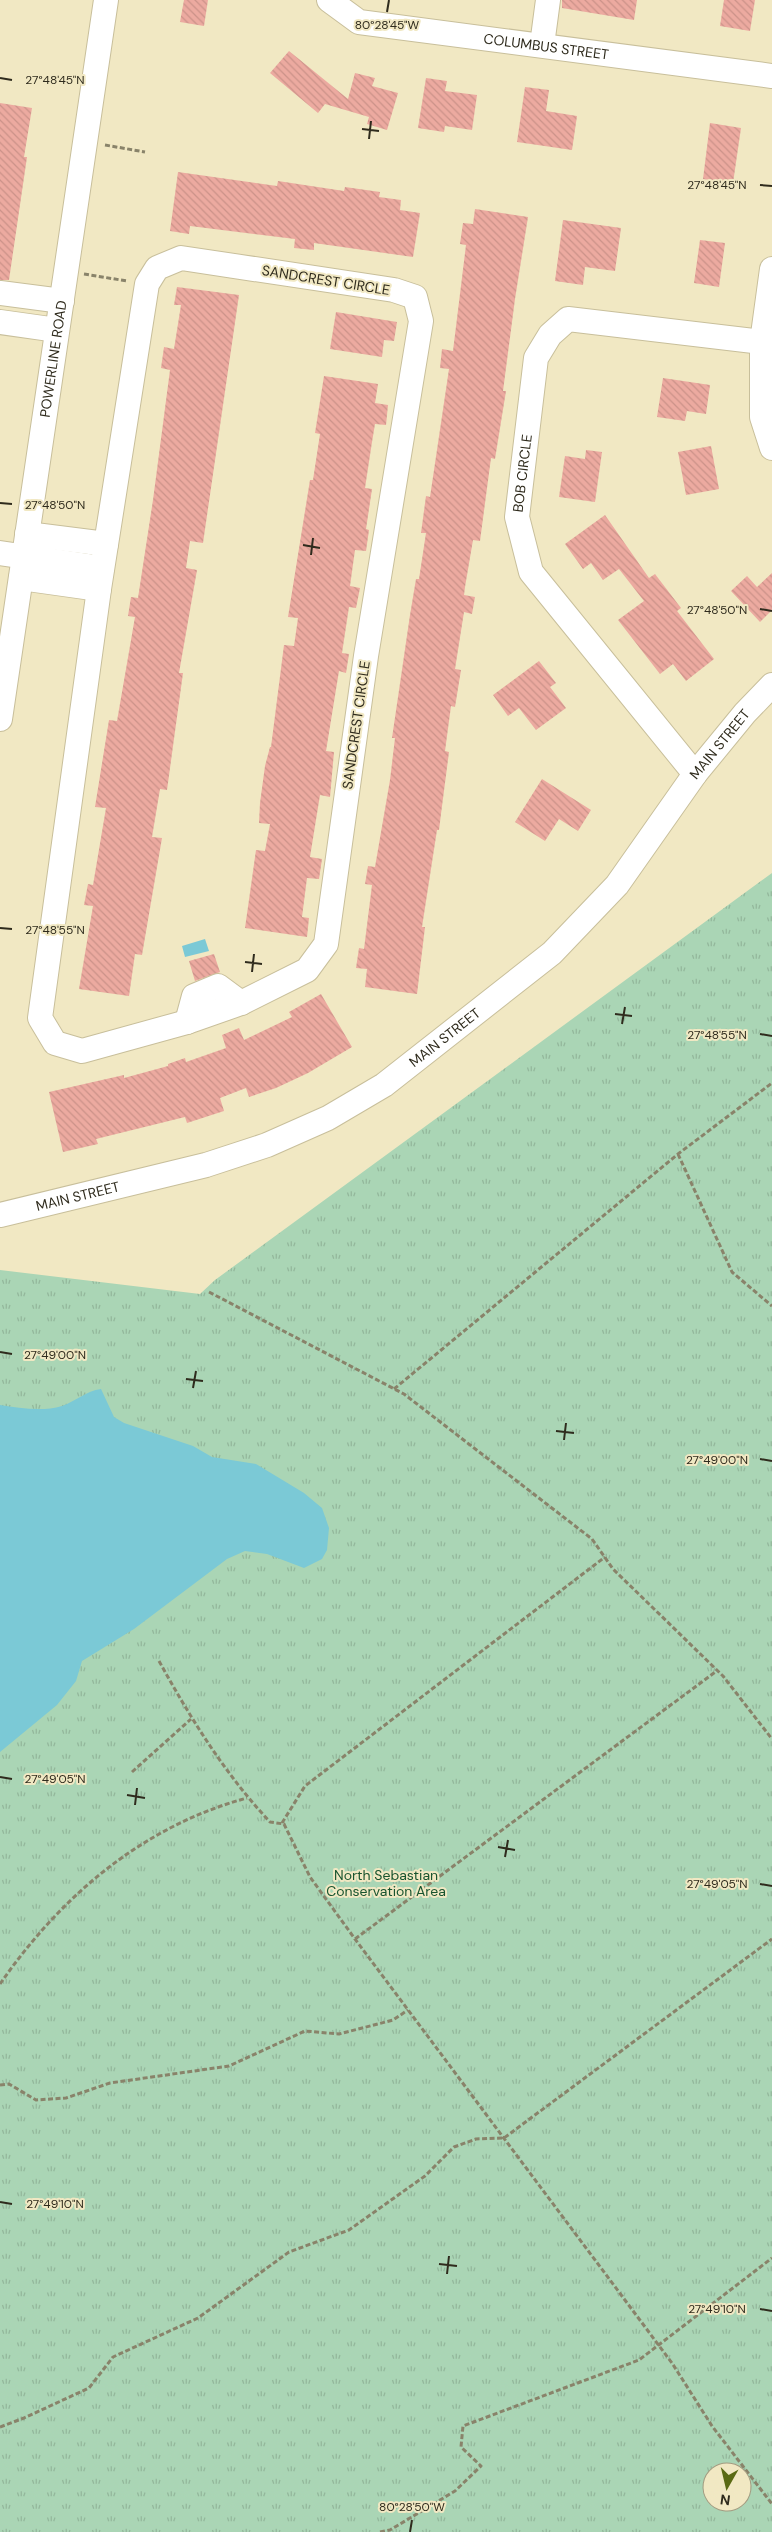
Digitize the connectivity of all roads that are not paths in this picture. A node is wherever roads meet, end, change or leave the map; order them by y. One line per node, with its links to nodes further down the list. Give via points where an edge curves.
1 (106, 0): 8 (street, POWERLINE ROAD)
2 (328, 0): 4 (street, COLUMBUS STREET, via 360,22)
3 (548, 0): 4 (street)
4 (542, 44): 5 (street, COLUMBUS STREET)
5 (772, 76)
6 (772, 269): 11 (street)
7 (0, 294): 8 (street)
8 (62, 301): 10 (street, POWERLINE ROAD)
9 (0, 322): 10 (street)
10 (57, 330): 15 (street, POWERLINE ROAD)
11 (762, 342): 12 (street, via 762,417); 19 (street, BOB CIRCLE, via 568,319 550,335 536,358 517,517 531,572)
12 (772, 448)
13 (106, 544): 15 (street); 16 (street, SANDCREST CIRCLE); 16 (street, SANDCREST CIRCLE, via 147,284 156,268 180,258 394,290 415,297 420,320 366,656 326,944 307,970 241,1003 187,1022 82,1051 55,1043 40,1018)
14 (0, 553): 15 (street)
15 (24, 556): 16 (street); 18 (street, POWERLINE ROAD)
16 (100, 579)
17 (772, 685): 19 (street, MAIN STREET)
18 (0, 719)
19 (695, 774): 20 (street, MAIN STREET, via 617,885 552,953 384,1085 328,1118 250,1151 206,1165)
20 (0, 1215)

